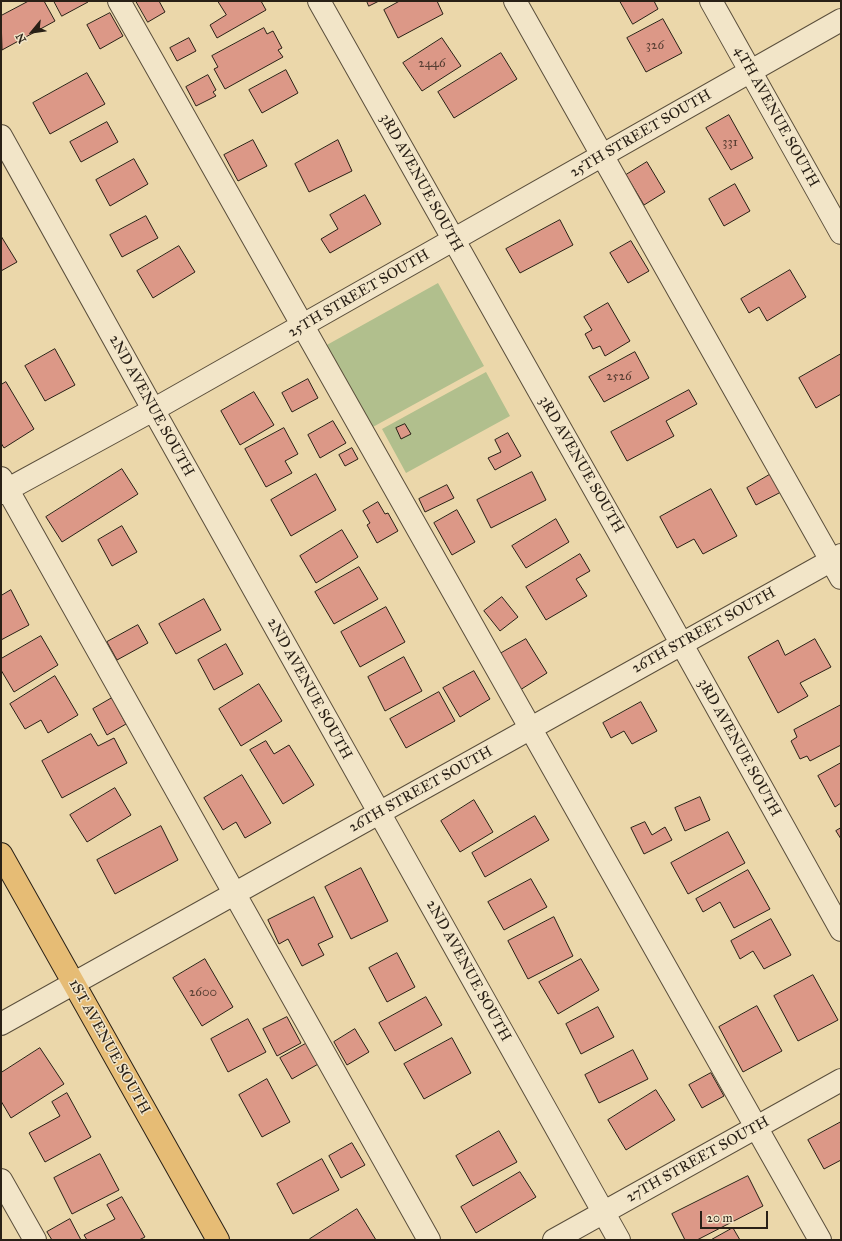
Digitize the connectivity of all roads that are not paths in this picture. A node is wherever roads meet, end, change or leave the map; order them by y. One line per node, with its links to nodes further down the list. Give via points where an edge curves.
1 (119, 1): 11 (street)
2 (319, 1): 10 (street, 3RD AVENUE SOUTH)
3 (515, 1): 8 (street)
4 (711, 1): 6 (street, 4TH AVENUE SOUTH)
5 (841, 20): 6 (street, 25TH STREET SOUTH)
6 (750, 72): 8 (street, 25TH STREET SOUTH); 9 (street, 4TH AVENUE SOUTH)
7 (1, 136): 12 (street, 2ND AVENUE SOUTH)
8 (602, 156): 10 (street, 25TH STREET SOUTH); 14 (street)
9 (841, 233)
10 (453, 240): 11 (street, 25TH STREET SOUTH); 15 (street, 3RD AVENUE SOUTH)
11 (304, 325): 12 (street, 25TH STREET SOUTH); 16 (street)
12 (153, 410): 13 (street, 25TH STREET SOUTH); 17 (street, 2ND AVENUE SOUTH)
13 (3, 487): 19 (street)
14 (838, 564): 15 (street, 26TH STREET SOUTH)
15 (682, 644): 16 (street, 26TH STREET SOUTH); 20 (street, 3RD AVENUE SOUTH)
16 (530, 729): 17 (street, 26TH STREET SOUTH); 24 (street)
17 (379, 813): 19 (street, 26TH STREET SOUTH); 26 (street, 2ND AVENUE SOUTH)
18 (1, 854): 21 (main road, 1ST AVENUE SOUTH)
19 (235, 894): 21 (street, 26TH STREET SOUTH); 29 (street)
20 (841, 930)
21 (74, 984): 22 (street, 26TH STREET SOUTH); 28 (main road, 1ST AVENUE SOUTH)
22 (1, 1024)
23 (841, 1080): 24 (street, 27TH STREET SOUTH)
24 (756, 1128): 26 (street, 27TH STREET SOUTH); 32 (street)
25 (1, 1180): 27 (street)
26 (604, 1213): 30 (street, 27TH STREET SOUTH); 31 (street, 2ND AVENUE SOUTH)
27 (35, 1240)
28 (218, 1240)
29 (430, 1240)
30 (554, 1240)
31 (619, 1240)
32 (820, 1240)

